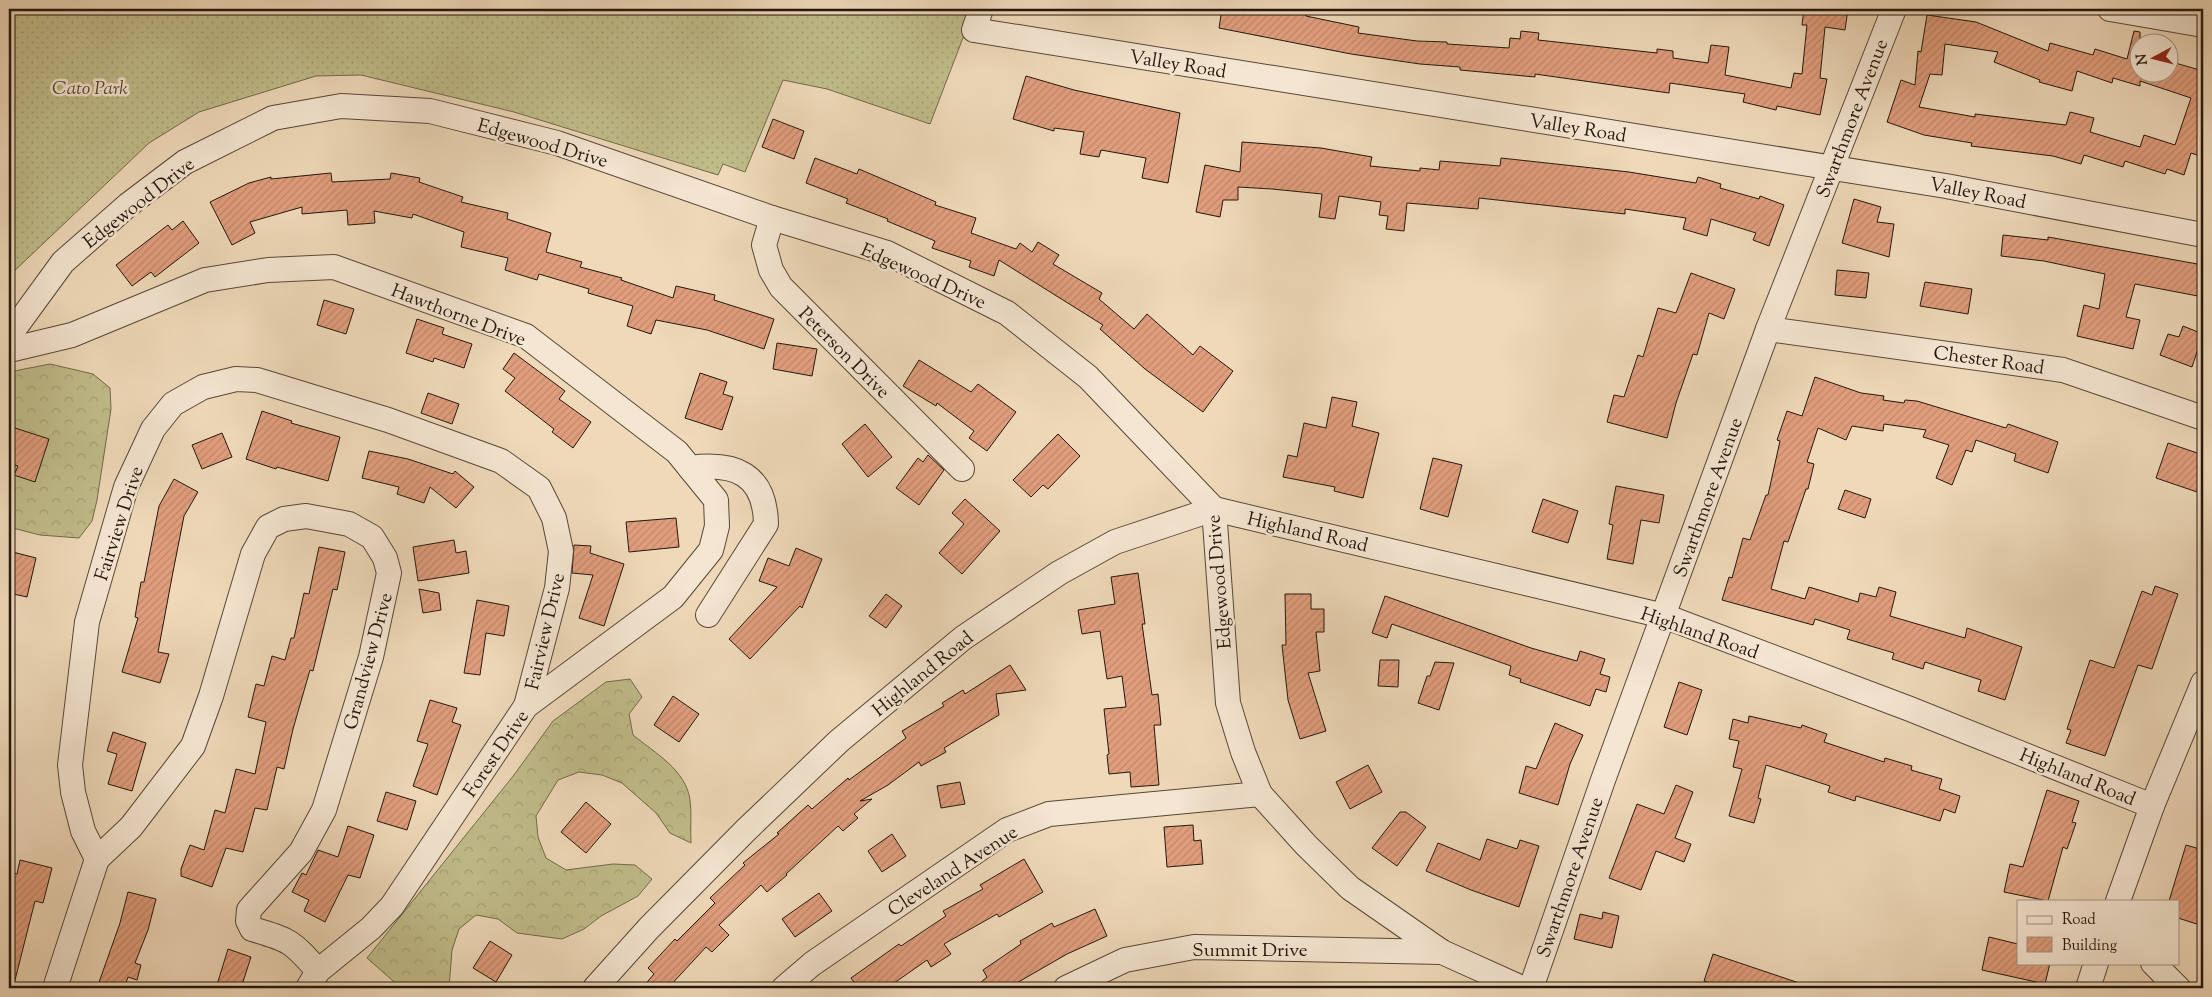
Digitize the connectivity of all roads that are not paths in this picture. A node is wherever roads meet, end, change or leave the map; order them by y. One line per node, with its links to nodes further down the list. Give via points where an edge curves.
1 (981, 9): 5 (street, Valley Road, via 974,30)
2 (1894, 9): 5 (street, Swarthmore Avenue)
3 (2110, 9): 4 (street)
4 (2191, 18)
5 (1832, 167): 7 (street, Valley Road); 8 (street, Swarthmore Avenue)
6 (772, 218): 9 (street, Edgewood Drive, via 557,143 430,111 341,106 273,118 185,162 128,205 62,262); 13 (street, Peterson Drive, via 764,245 771,270 781,287); 14 (street, Edgewood Drive, via 887,254 1007,313 1088,377)
7 (2203, 235)
8 (1768, 329): 11 (street, Chester Road, via 2063,370); 16 (street, Swarthmore Avenue)
9 (9, 336)
10 (9, 350): 12 (street, Hawthorne Drive, via 72,335 205,280 268,270 334,267 526,336 677,452)
11 (2203, 418)
12 (690, 468): 15 (street, via 730,467 754,482 766,517 766,524); 18 (street, Forest Drive, via 716,500 717,526 712,550 673,597)
13 (962, 469)
14 (1214, 508): 16 (street, Highland Road); 19 (street, Edgewood Drive, via 1228,703); 28 (street, Highland Road, via 1115,542 1059,573 963,638 839,741 663,914)
15 (708, 615)
16 (1664, 616): 20 (street, Highland Road, via 1910,709); 32 (street, Swarthmore Avenue)
17 (2203, 683): 20 (street)
18 (526, 706): 21 (street, Fairview Drive, via 557,588 561,552 554,518 539,488 501,461 388,420 257,380 236,379 203,387 174,404 153,429 126,487 87,622 70,765 83,831); 26 (street, Forest Drive, via 392,906)
19 (1260, 794): 23 (street, Edgewood Drive, via 1350,888); 29 (street, Cleveland Avenue, via 1049,814 1007,830 812,964)
20 (2152, 806): 22 (street)
21 (96, 859): 26 (street, Grandview Drive, via 131,827 193,746 253,554 268,527 284,519 306,516 349,524 372,537 385,558 389,573 372,657 324,810 301,852 249,910 248,921 252,928 297,946); 27 (street)
22 (2118, 900)
23 (1442, 952): 30 (street, Summit Drive, via 1194,947 1125,960); 31 (street, Edgewood Drive)
24 (2096, 964): 33 (street)
25 (2154, 964): 34 (street)
26 (313, 980)
27 (55, 988)
28 (595, 988)
29 (784, 988)
30 (1066, 988)
31 (1522, 988)
32 (1531, 988)
33 (2088, 988)
34 (2178, 988)

